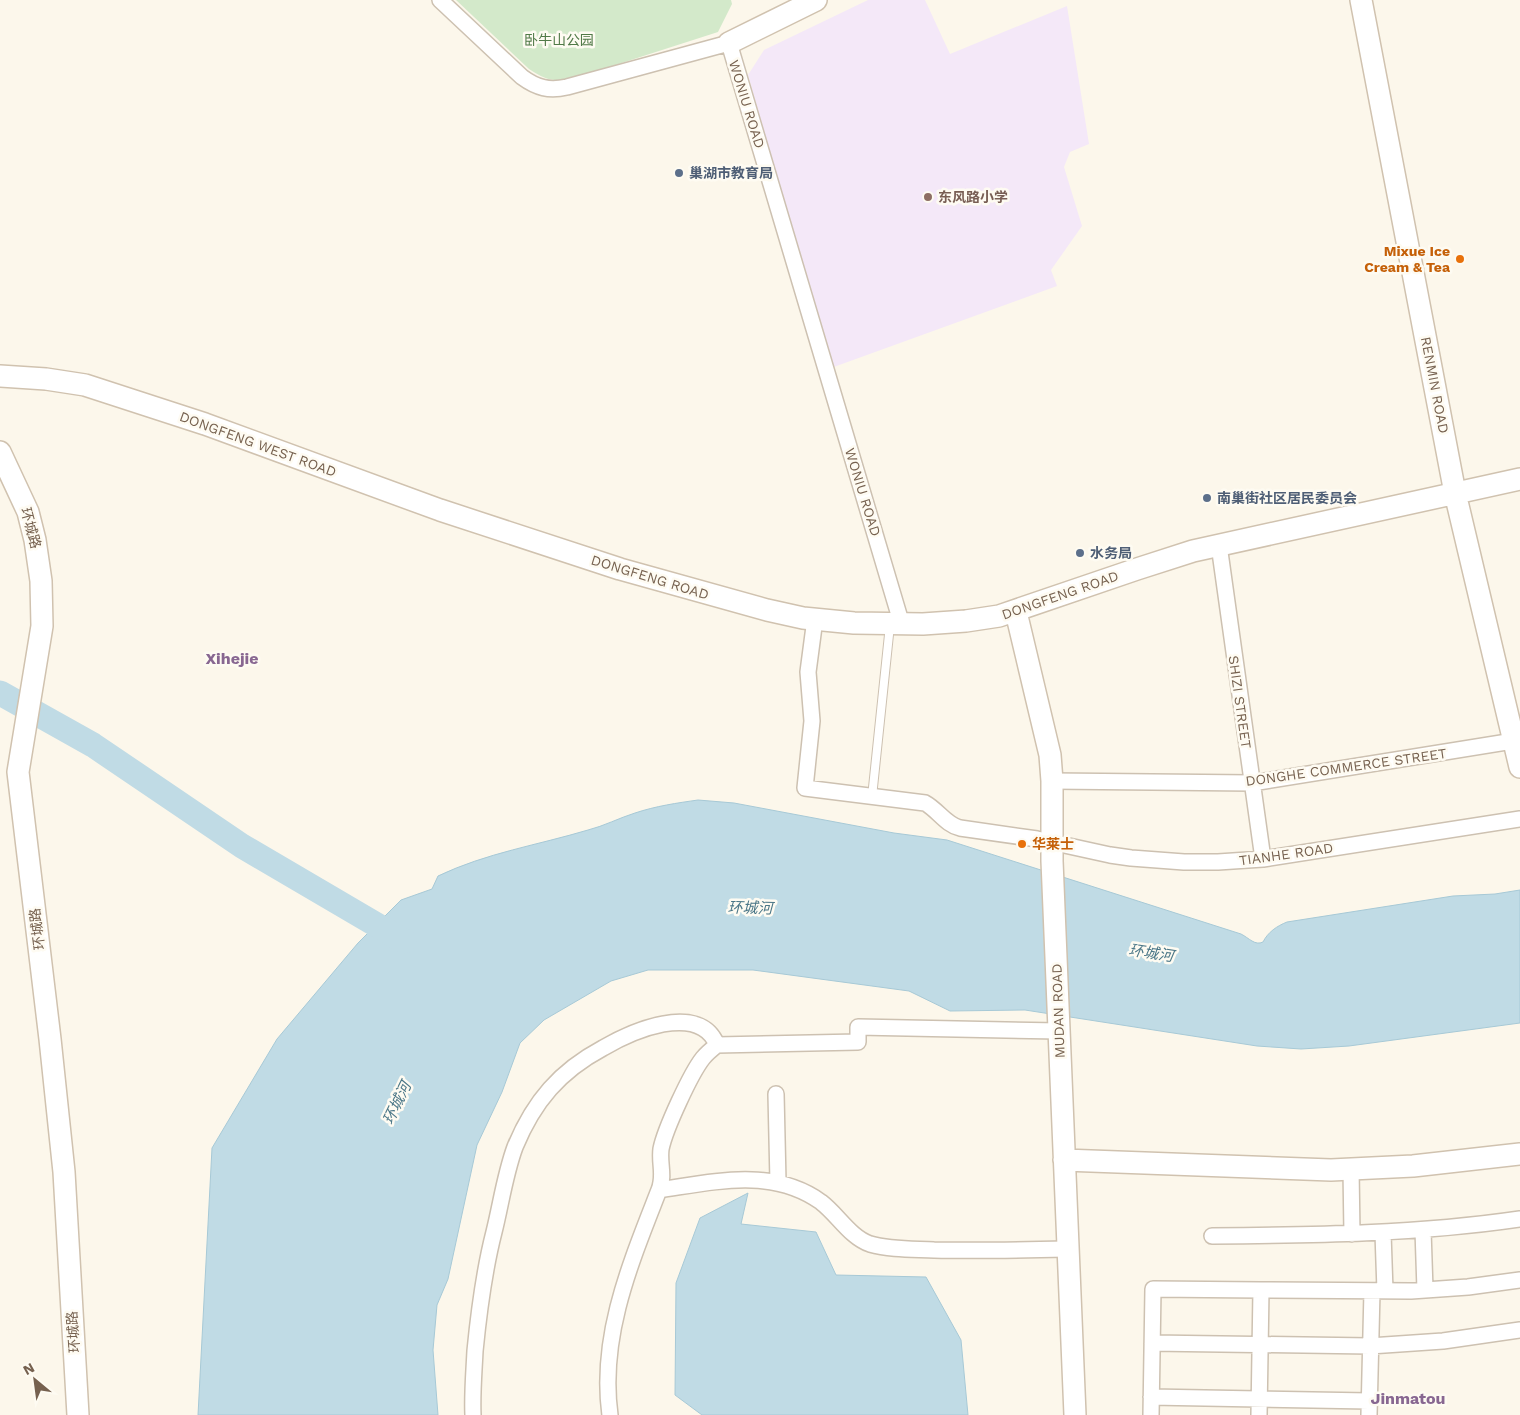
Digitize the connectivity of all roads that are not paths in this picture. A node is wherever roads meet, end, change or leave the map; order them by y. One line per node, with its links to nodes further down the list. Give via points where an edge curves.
1 (440, 0): 4 (street, WONIU ROAD, via 522,77 547,89 567,87)
2 (816, 0): 4 (street)
3 (1361, 0): 8 (street, RENMIN ROAD)
4 (729, 43): 13 (street, WONIU ROAD)
5 (0, 376): 9 (street, DONGFENG WEST ROAD, via 56,380 94,388)
6 (0, 452): 47 (street, 环城路, via 21,495 35,540 41,581 42,626 18,768 64,1172)
7 (1520, 479): 8 (street, DONGFENG ROAD)
8 (1455, 493): 10 (street, DONGFENG ROAD); 14 (street, RENMIN ROAD)
9 (511, 533): 12 (street, DONGFENG ROAD, via 706,594 773,612)
10 (1219, 545): 11 (street, DONGFENG ROAD, via 1137,569); 17 (street, SHIZI STREET)
11 (1016, 612): 13 (street, DONGFENG ROAD, via 966,621); 16 (street, MUDAN ROAD, via 1048,740)
12 (816, 619): 13 (street, DONGFENG ROAD); 18 (street, TIANHE ROAD, via 808,672 812,721 805,788)
13 (896, 625): 18 (lane)
14 (1517, 741): 15 (street, RENMIN ROAD); 17 (street, DONGHE COMMERCE STREET)
15 (1520, 767)
16 (1052, 781): 17 (street, DONGHE COMMERCE STREET); 20 (street, MUDAN ROAD)
17 (1252, 783): 21 (street, SHIZI STREET)
18 (872, 797): 20 (street, TIANHE ROAD, via 925,803 956,827)
19 (1520, 819): 21 (street, TIANHE ROAD)
20 (1052, 851): 21 (street, TIANHE ROAD, via 1151,860 1218,862); 22 (street, MUDAN ROAD)
21 (1263, 859)
22 (1059, 1032): 23 (street, via 858,1027 858,1042); 26 (street, MUDAN ROAD)
23 (717, 1045): 29 (street, via 700,1062 668,1129 661,1149 663,1179); 48 (street, via 709,1031 692,1023 669,1023 642,1030 572,1067 537,1106 515,1148 490,1246 478,1313)
24 (776, 1094): 28 (street)
25 (1520, 1154): 27 (street)
26 (1064, 1160): 27 (street); 35 (street, MUDAN ROAD)
27 (1350, 1169): 33 (street)
28 (778, 1182): 29 (street, via 734,1180); 35 (street, via 810,1195 829,1208 859,1238 882,1247)
29 (659, 1190): 49 (street, via 628,1275 612,1333 607,1369)
30 (1520, 1219): 31 (street)
31 (1423, 1230): 32 (street); 38 (street)
32 (1383, 1233): 33 (street); 39 (street)
33 (1352, 1234): 34 (street)
34 (1212, 1236)
35 (1068, 1249): 50 (street, MUDAN ROAD)
36 (1520, 1280): 38 (street)
37 (1261, 1290): 39 (street); 41 (street, via 1153,1289); 42 (street)
38 (1426, 1290): 39 (street)
39 (1378, 1291): 43 (street)
40 (1520, 1330): 43 (street, via 1443,1341)
41 (1152, 1343): 42 (street); 44 (street)
42 (1260, 1345): 43 (street); 45 (street)
43 (1370, 1346): 46 (street)
44 (1151, 1397): 45 (street); 51 (street)
45 (1259, 1399): 46 (street); 52 (street)
46 (1369, 1408)
47 (78, 1415)
48 (473, 1415)
49 (610, 1415)
50 (1074, 1415)
51 (1151, 1415)
52 (1259, 1415)

